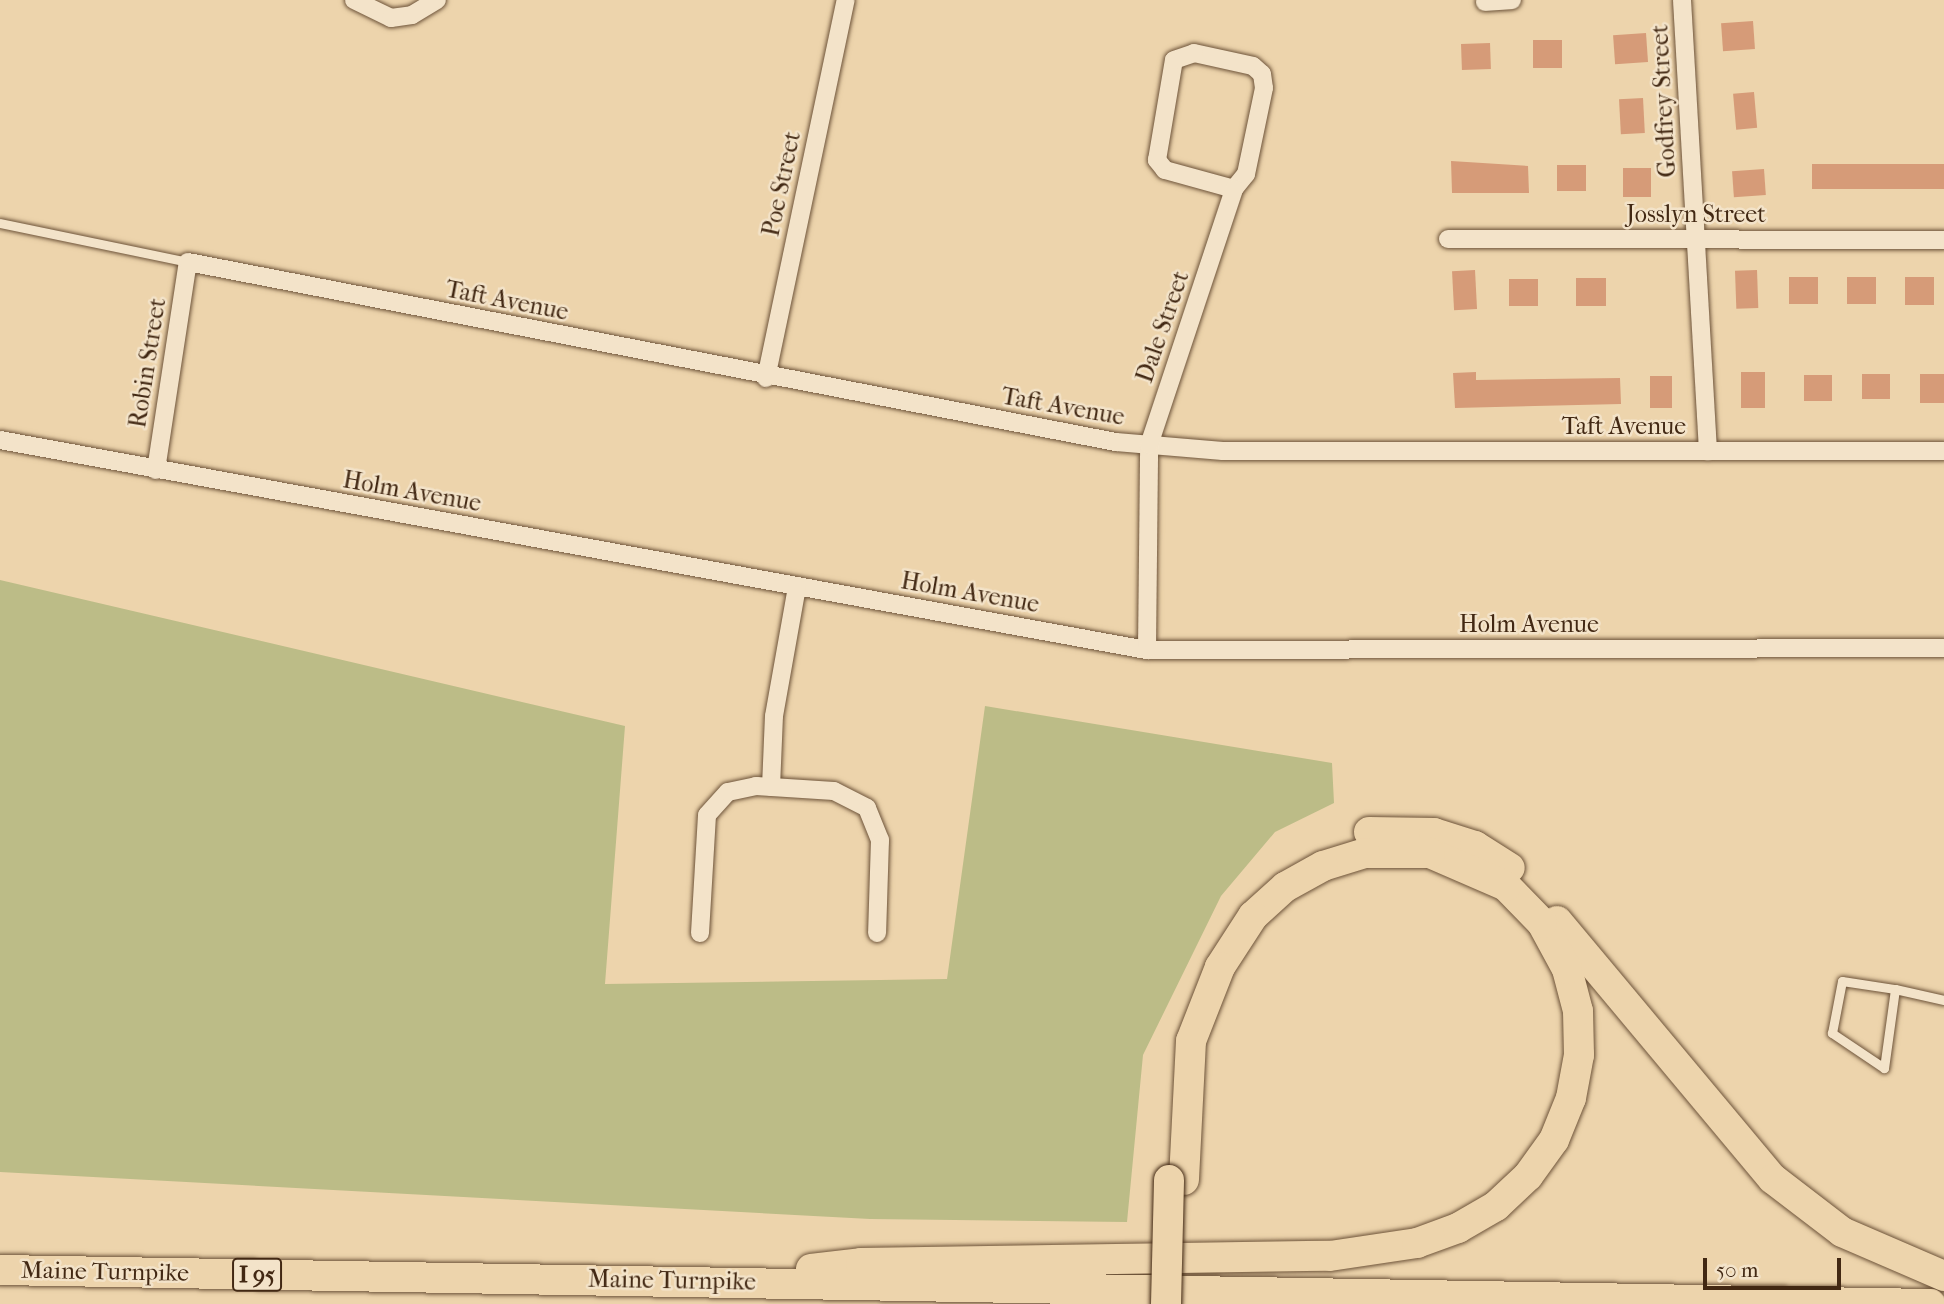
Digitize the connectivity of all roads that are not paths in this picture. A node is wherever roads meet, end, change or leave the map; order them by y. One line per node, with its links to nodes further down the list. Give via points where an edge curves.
1 (354, 0): 2 (street, via 391,18 412,15)
2 (437, 0)
3 (846, 0): 13 (street, Poe Street)
4 (1512, 0): 6 (street)
5 (1682, 0): 10 (street, Godfrey Street)
6 (1485, 2)
7 (1234, 189): 7 (street, Dale Street, via 1166,170 1157,160 1155,147 1179,55 1253,65 1262,74 1265,88 1247,174); 15 (street, Dale Street)
8 (0, 223): 12 (lane)
9 (1448, 239): 10 (street, Josslyn Street)
10 (1696, 239): 11 (street, Josslyn Street); 16 (street, Godfrey Street)
11 (1944, 240)
12 (188, 262): 13 (street, Taft Avenue); 18 (street, Robin Street)
13 (766, 378): 15 (street, Taft Avenue)
14 (0, 440): 18 (street, Holm Avenue)
15 (1149, 445): 16 (street, Taft Avenue, via 1223,451); 21 (street, Dale Street)
16 (1708, 451): 17 (street, Taft Avenue)
17 (1944, 451)
18 (156, 470): 19 (street, Holm Avenue)
19 (797, 587): 21 (street, Holm Avenue); 22 (street, via 774,716)
20 (1944, 648): 21 (street, Holm Avenue)
21 (1147, 650)
22 (771, 787): 23 (street, via 728,792 707,815); 24 (street, via 834,791 867,808 880,840)
23 (700, 933)
24 (877, 933)
25 (1895, 989): 25 (lane, via 1842,981 1832,1033 1884,1068); 26 (lane)
26 (1944, 1000)
27 (1177, 1180): 29 (highway, via 1174,1038 1190,987 1241,906 1272,876 1328,845 1370,832 1413,830 1475,846 1512,870 1742,1147 1806,1207 1881,1252); 30 (highway, via 1194,1030 1209,987 1240,934 1285,887 1355,855 1430,853 1506,886 1542,923 1567,969 1578,1011 1577,1066 1563,1120 1542,1159 1513,1192 1458,1228 1417,1243 1330,1256 861,1263 791,1272); 31 (highway, bridge); 32 (highway)
28 (0, 1270): 30 (highway, Maine Turnpike / I 95)
29 (1944, 1276)
30 (515, 1278): 33 (highway, Maine Turnpike / I 95)
31 (1166, 1304)
32 (1183, 1304)
33 (1931, 1304)

